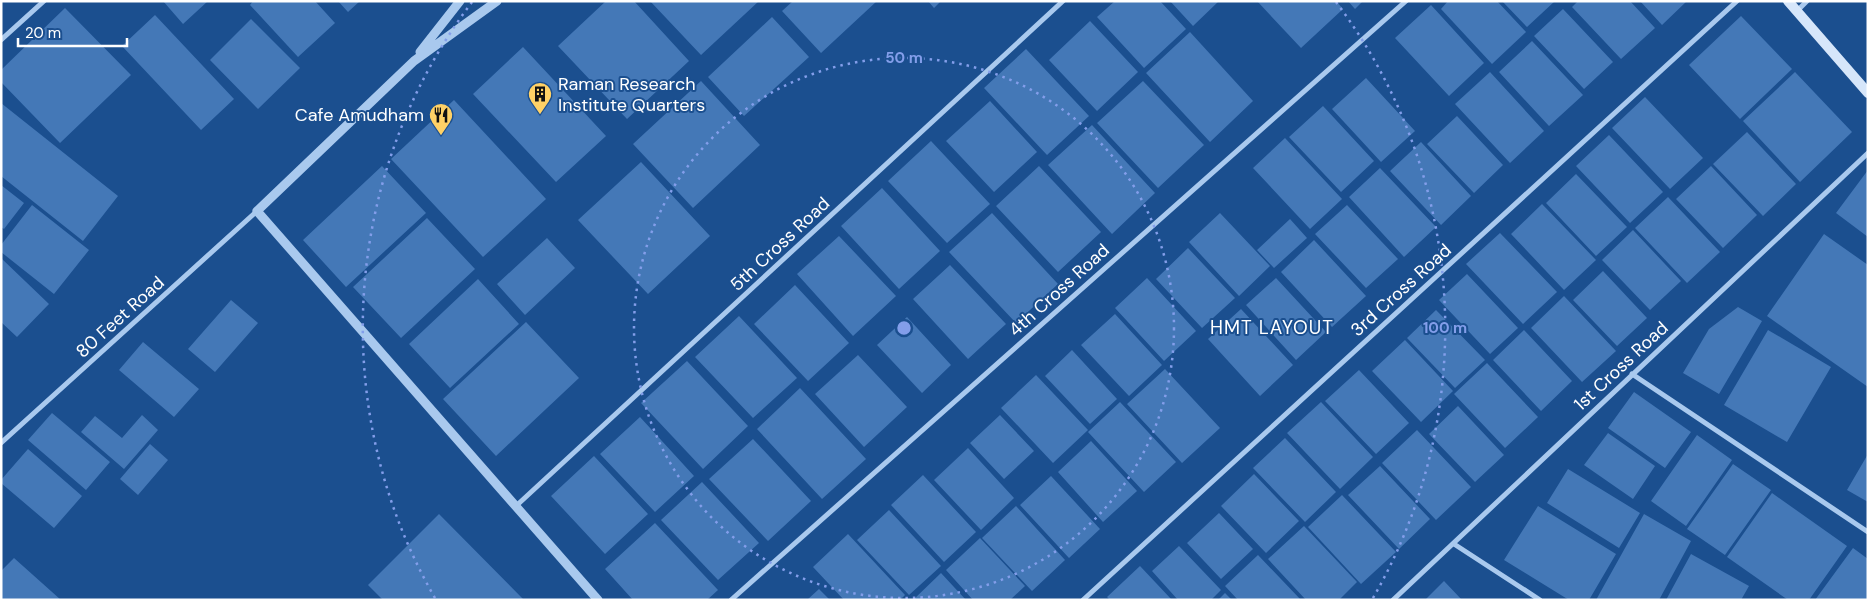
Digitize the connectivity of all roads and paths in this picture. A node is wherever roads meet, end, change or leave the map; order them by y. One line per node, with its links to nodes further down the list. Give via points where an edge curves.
1 (44, 1): 10 (street)
2 (460, 1): 11 (street)
3 (497, 1): 11 (street)
4 (1063, 1): 17 (street, 5th Cross Road)
5 (1406, 1): 21 (street, 4th Cross Road)
6 (1737, 1): 22 (street, 3rd Cross Road)
7 (1788, 1): 9 (main road)
8 (1807, 1): 9 (street)
9 (1797, 11): 12 (main road)
10 (1, 40)
11 (414, 61): 14 (street)
12 (1868, 93)
13 (1868, 153): 15 (street, 1st Cross Road)
14 (257, 211): 16 (street, 80 Feet Road); 17 (street)
15 (1632, 374): 18 (street); 19 (street, 1st Cross Road)
16 (1, 443)
17 (516, 506): 20 (street)
18 (1868, 532)
19 (1454, 544): 23 (street, 1st Cross Road); 24 (street)
20 (598, 600)
21 (731, 600)
22 (1083, 600)
23 (1393, 600)
24 (1540, 600)

